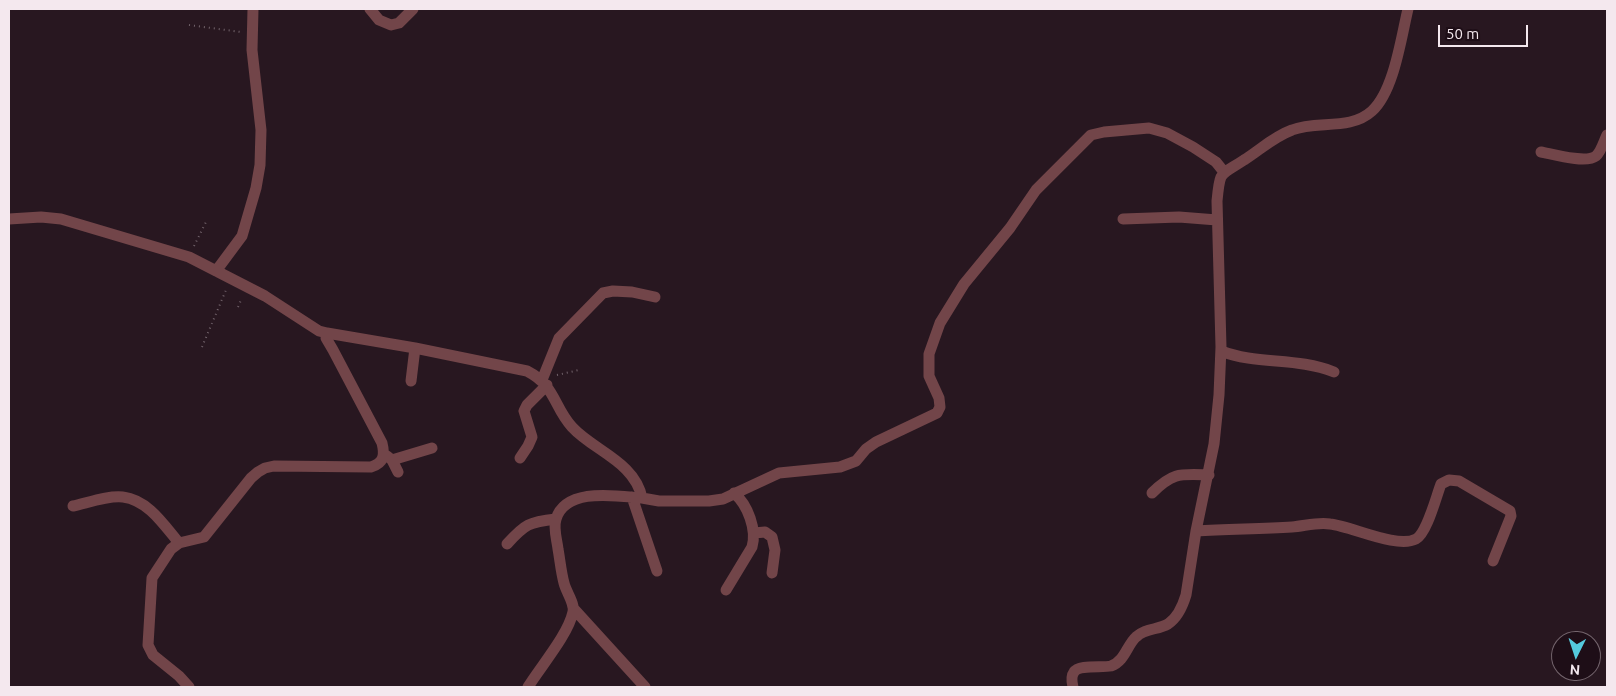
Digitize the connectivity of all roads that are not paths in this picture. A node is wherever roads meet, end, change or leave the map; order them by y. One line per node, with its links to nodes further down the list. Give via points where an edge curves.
1 (253, 9): 11 (street, via 252,50 261,130 260,165 242,236)
2 (370, 9): 3 (street, via 379,20 391,26 399,23)
3 (413, 9)
4 (1408, 9): 7 (street, via 1386,92 1373,110 1360,119 1293,129 1267,142)
5 (1607, 135): 6 (street, via 1594,158)
6 (1540, 152)
7 (1224, 172): 10 (street, via 1218,184); 24 (street, via 1216,162 1167,133 1149,128 1091,135 1036,190 964,284 940,323 929,354 929,376 939,398 940,407 936,412 876,442 856,461 840,467 779,473)
8 (9, 219): 11 (street, via 60,219 188,257)
9 (1123, 219): 10 (street, via 1179,217)
10 (1217, 220): 15 (street)
11 (216, 271): 13 (street)
12 (655, 297): 17 (street, via 632,292 603,293 559,338)
13 (327, 333): 14 (street); 20 (street, via 326,338)
14 (415, 348): 17 (street, via 527,371); 18 (street)
15 (1221, 351): 16 (street, via 1242,357 1317,365); 23 (street)
16 (1334, 372)
17 (545, 379): 21 (street, via 524,411 532,437); 26 (street, via 572,427 622,464 637,484)
18 (411, 381)
19 (432, 448): 20 (street)
20 (388, 457): 22 (street); 31 (street, via 371,467 265,468 251,478 204,537)
21 (520, 458)
22 (398, 472)
23 (1209, 475): 25 (street, via 1178,474 1164,481); 29 (street)
24 (734, 493): 26 (street, via 709,501 659,501); 30 (street, via 744,507)
25 (1152, 493)
26 (637, 497): 28 (street, via 586,496 571,500); 34 (street)
27 (73, 506): 31 (street, via 114,497 136,501 152,512)
28 (556, 519): 32 (street, via 534,522); 37 (street, via 564,582)
29 (1196, 530): 33 (street, via 1330,524 1408,542 1423,532 1441,484 1449,480 1459,481 1510,512); 41 (street, via 1186,595 1174,619 1167,625 1137,636 1124,656 1111,666 1078,669 1072,678)
30 (754, 533): 35 (street, via 765,532 772,537 775,550); 36 (street, via 752,547)
31 (179, 543): 38 (street, via 171,548 152,578 148,645 154,655)
32 (507, 544)
33 (1494, 561)
34 (657, 571)
35 (772, 573)
36 (726, 590)
37 (574, 609): 39 (street, via 568,627); 40 (street)
38 (191, 687)
39 (528, 687)
40 (645, 687)
41 (1073, 687)

